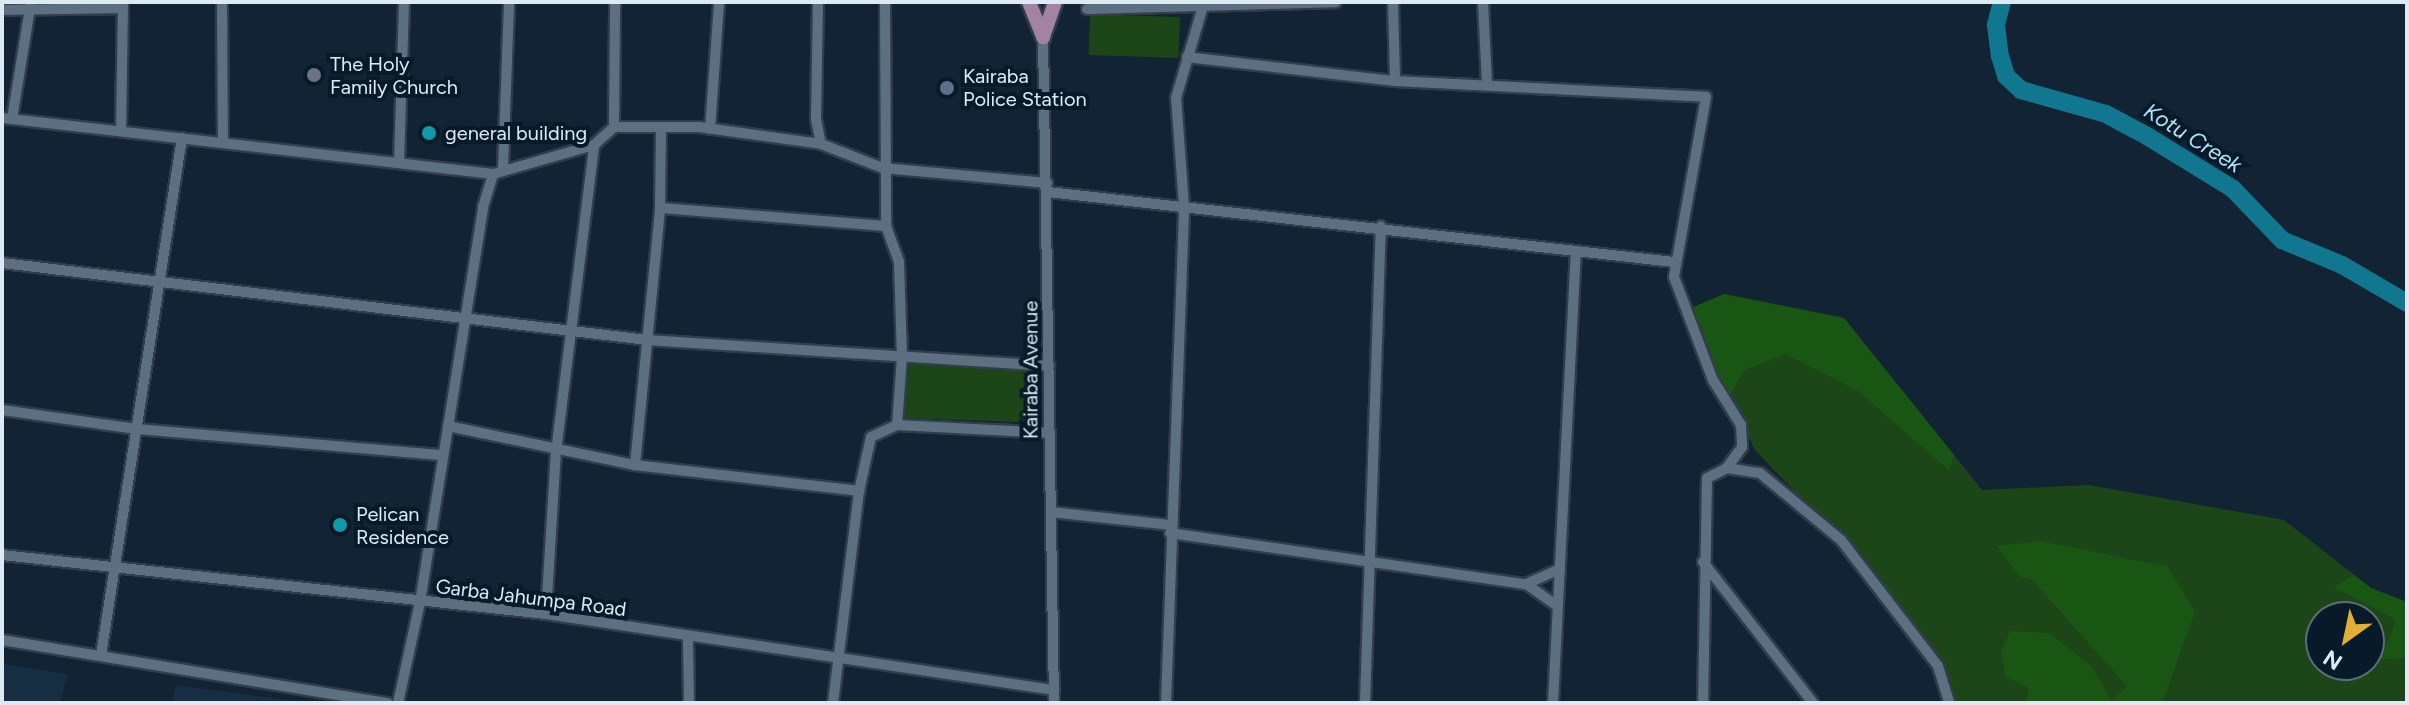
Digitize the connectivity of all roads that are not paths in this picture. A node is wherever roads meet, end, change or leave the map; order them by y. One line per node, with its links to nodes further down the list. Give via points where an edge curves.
1 (222, 2): 28 (street)
2 (404, 2): 31 (street)
3 (509, 2): 33 (street)
4 (615, 2): 23 (street)
5 (719, 2): 25 (street)
6 (818, 2): 29 (street, via 816,119)
7 (885, 2): 32 (street)
8 (1029, 2): 18 (main road)
9 (1055, 2): 18 (main road)
10 (1336, 2): 15 (street)
11 (1393, 2): 20 (street)
12 (1483, 2): 21 (street)
13 (123, 5): 14 (street); 26 (street)
14 (31, 6): 17 (street); 22 (street)
15 (1203, 6): 16 (street); 19 (street)
16 (1087, 9)
17 (2, 10)
18 (1043, 37): 34 (street, Kairaba Avenue)
19 (1187, 57): 20 (street); 35 (street, via 1176,98)
20 (1395, 81): 21 (street)
21 (1487, 84): 40 (street, via 1706,97 1688,212)
22 (7, 118): 26 (street)
23 (614, 127): 24 (street); 30 (street)
24 (661, 129): 25 (street); 36 (street)
25 (710, 129): 29 (street)
26 (121, 131): 27 (street)
27 (182, 138): 28 (street); 42 (street)
28 (223, 139): 31 (street)
29 (821, 144): 32 (street)
30 (594, 145): 33 (street); 44 (street)
31 (399, 163): 33 (street)
32 (883, 168): 34 (street); 37 (street)
33 (498, 171): 43 (street, via 483,207)
34 (1047, 187): 35 (street); 47 (street, Kairaba Avenue)
35 (1184, 206): 38 (street); 59 (street)
36 (660, 208): 37 (street); 45 (street)
37 (886, 226): 46 (street, via 899,262)
38 (1381, 226): 39 (street); 62 (street)
39 (1576, 252): 40 (street); 64 (street)
40 (1674, 262): 56 (street, via 1676,290 1713,380 1741,425 1742,447)
41 (2, 263): 42 (street)
42 (157, 280): 43 (street); 51 (street)
43 (468, 315): 44 (street); 50 (street)
44 (575, 329): 45 (street); 53 (street)
45 (648, 340): 46 (street); 55 (street)
46 (902, 357): 47 (street); 49 (street)
47 (1049, 366): 52 (street, Kairaba Avenue)
48 (2, 410): 51 (street)
49 (897, 425): 52 (street); 57 (street, via 871,437)
50 (448, 426): 53 (street); 54 (street)
51 (137, 429): 54 (street); 63 (street)
52 (1050, 433): 58 (street, Kairaba Avenue)
53 (556, 452): 55 (street); 68 (street)
54 (440, 455): 66 (street)
55 (635, 465): 57 (street)
56 (1727, 468): 61 (street, via 1707,478); 84 (street, via 1760,473 1841,540 1938,666)
57 (859, 491): 72 (street)
58 (1051, 512): 59 (street); 73 (street, Kairaba Avenue)
59 (1171, 529): 62 (street); 79 (street)
60 (2, 555): 63 (street, Garba Jahumpa Road)
61 (1703, 562): 82 (street); 83 (street)
62 (1369, 563): 65 (street); 80 (street)
63 (115, 567): 66 (street, Garba Jahumpa Road); 71 (street)
64 (1560, 569): 65 (street); 67 (street)
65 (1526, 584): 67 (street)
66 (420, 602): 68 (street, Garba Jahumpa Road); 75 (street)
67 (1558, 606): 81 (street)
68 (546, 614): 69 (street, Garba Jahumpa Road)
69 (688, 639): 72 (street, Garba Jahumpa Road); 76 (street)
70 (2, 640): 71 (street)
71 (101, 655): 74 (street)
72 (840, 659): 73 (street, Garba Jahumpa Road); 77 (street)
73 (1054, 690): 78 (street, Kairaba Avenue)
74 (388, 703)
75 (398, 703)
76 (689, 703)
77 (833, 703)
78 (1054, 703)
79 (1166, 703)
80 (1365, 703)
81 (1553, 703)
82 (1703, 703)
83 (1813, 703)
84 (1949, 703)

